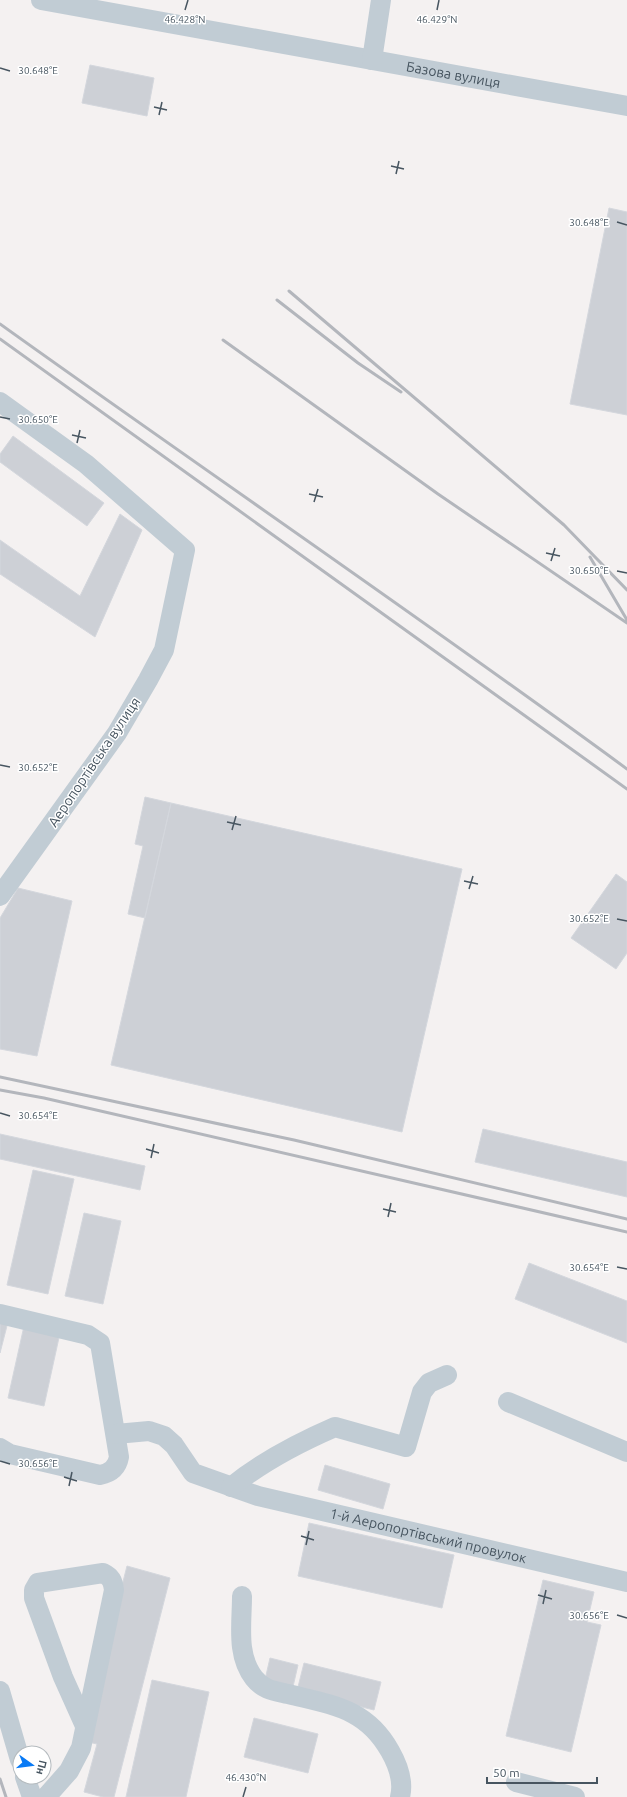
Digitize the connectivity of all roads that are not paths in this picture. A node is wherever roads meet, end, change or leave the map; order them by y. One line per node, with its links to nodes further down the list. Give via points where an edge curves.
1 (41, 0): 3 (street, Базова вулиця)
2 (381, 0): 3 (street)
3 (372, 60): 4 (street, Базова вулиця)
4 (627, 106)
5 (0, 402): 6 (street, Аеропортівська вулиця, via 86,464 186,550 164,650 148,680 117,733)
6 (0, 896)
7 (0, 1314): 10 (street, via 88,1335 100,1344)
8 (447, 1375): 13 (street, via 429,1383 422,1392 406,1447 335,1427 274,1456)
9 (508, 1402): 12 (street)
10 (116, 1434): 11 (street, via 119,1457 117,1464 106,1474 100,1475 10,1454); 13 (street, 1-й Аеропортівський провулок, via 149,1430 164,1436 174,1445 193,1473)
11 (0, 1448)
12 (627, 1452)
13 (231, 1486): 14 (street, 1-й Аеропортівський провулок, via 258,1496)
14 (627, 1582)
15 (242, 1596): 23 (street, via 241,1648 252,1677 268,1689 332,1705 366,1719 382,1736 396,1761 401,1779)
16 (0, 1691): 18 (street)
17 (86, 1726): 17 (street, via 114,1590 110,1576 103,1573 38,1583 34,1590 34,1598 63,1677); 22 (street, via 81,1748 69,1771)
18 (16, 1745)
19 (516, 1782): 24 (street)
20 (28, 1785): 21 (street)
21 (32, 1797)
22 (46, 1797)
23 (400, 1797)
24 (575, 1797)

